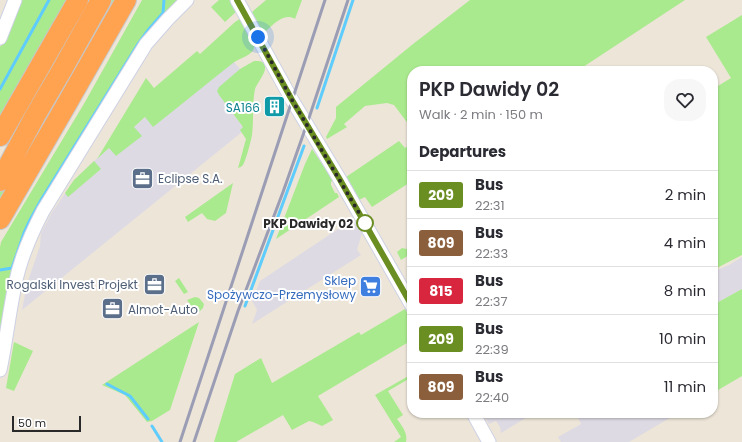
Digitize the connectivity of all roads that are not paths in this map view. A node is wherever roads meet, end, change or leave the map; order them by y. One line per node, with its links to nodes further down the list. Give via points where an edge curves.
1 (15, 0): 7 (street)
2 (78, 0): 9 (highway)
3 (101, 0): 8 (highway)
4 (126, 0): 12 (highway)
5 (187, 0): 14 (street, via 146,44 37,222 26,246 15,285)
6 (237, 0): 13 (street)
7 (0, 38)
8 (35, 116): 10 (highway); 11 (highway)
9 (0, 136)
10 (0, 159)
11 (0, 181)
12 (0, 219)
13 (407, 297)
14 (0, 370)
15 (476, 418): 16 (street)
16 (489, 442)

